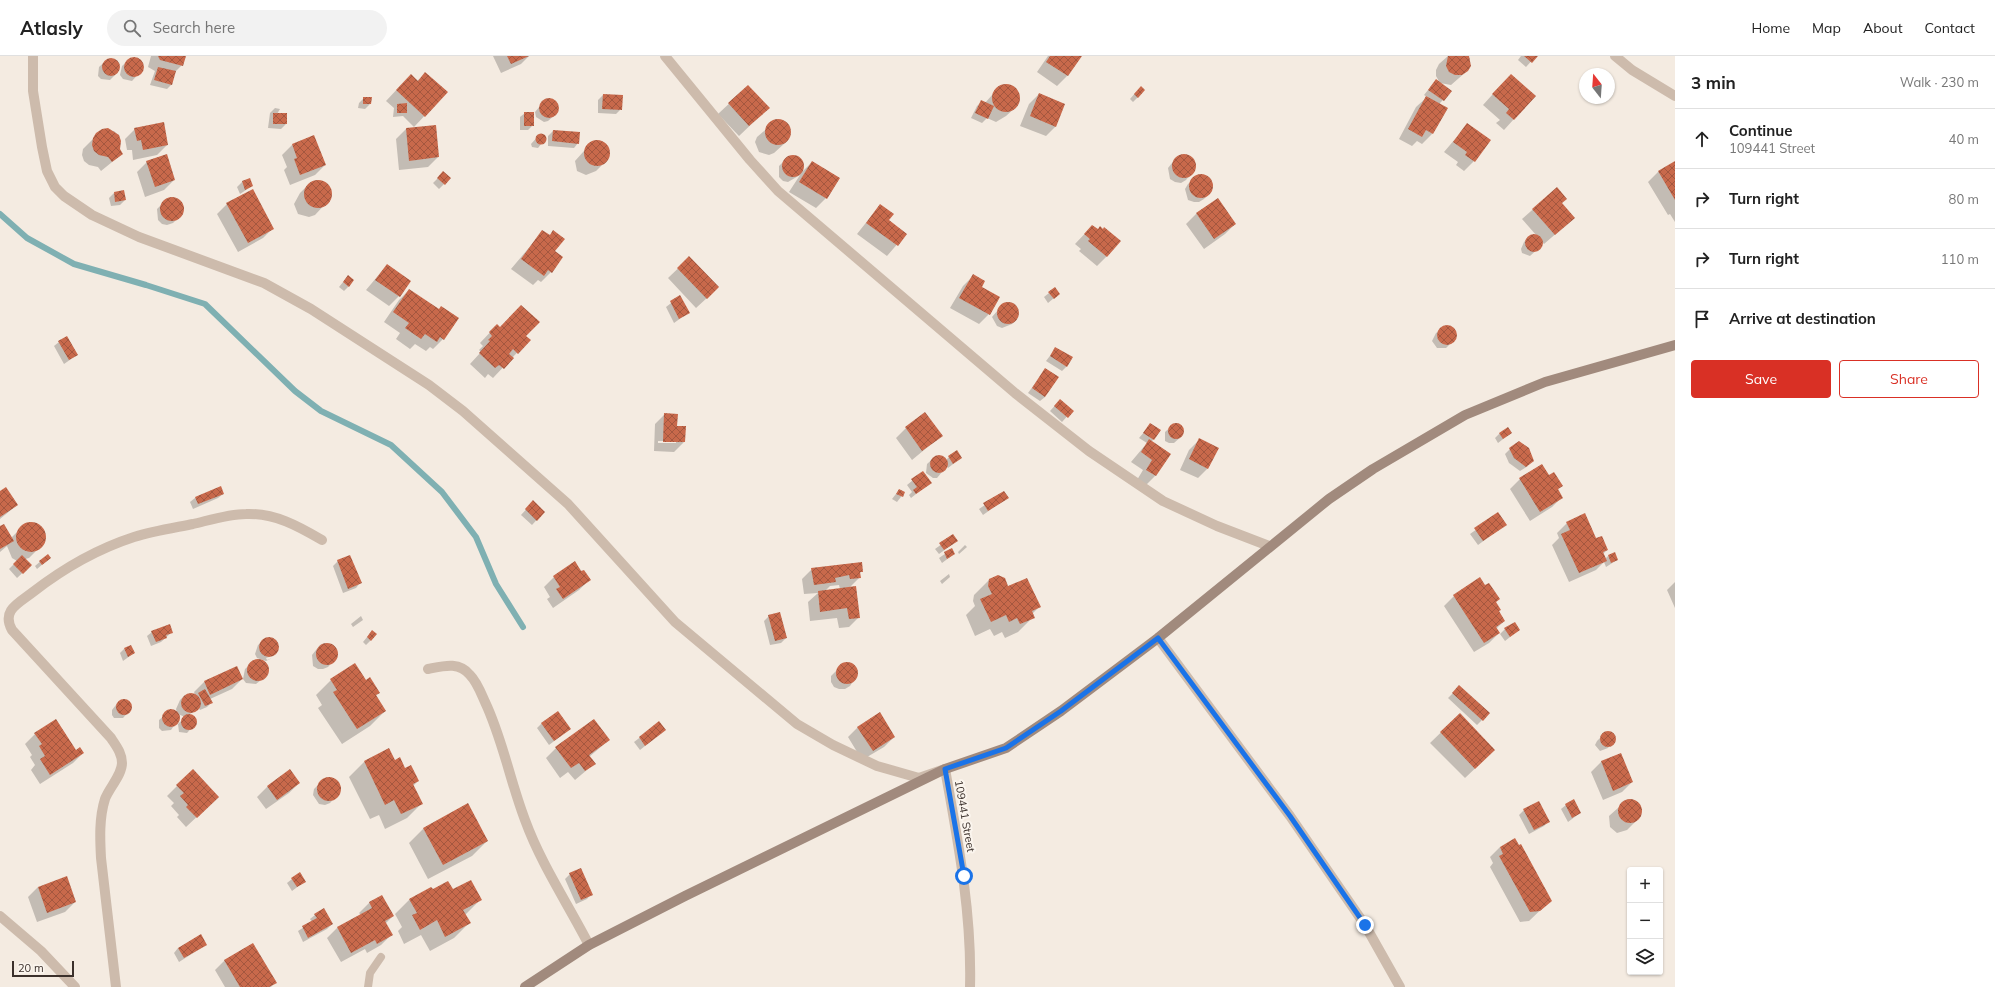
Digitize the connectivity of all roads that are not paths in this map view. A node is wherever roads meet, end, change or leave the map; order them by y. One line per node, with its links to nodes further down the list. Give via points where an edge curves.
1 (33, 56): 10 (street, via 33,91 47,170 55,187 64,196 92,215 139,237 264,283 311,309 429,385 463,411 568,504 675,622 797,724 877,766 919,778)
2 (665, 56): 7 (street, via 778,191 1015,394 1089,451 1163,500 1217,526)
3 (1615, 56): 4 (street, via 1632,70)
4 (1675, 96)
5 (1675, 345): 7 (street, via 1545,382 1465,415 1367,473)
6 (322, 540): 15 (street, via 293,523 265,515 246,514 134,536 93,552 56,574 13,607 8,615 12,630 110,738 121,758 122,765 105,800 100,836)
7 (1269, 546): 8 (street)
8 (1158, 638): 10 (street, via 1061,711 1006,748); 19 (street, via 1290,816 1365,925)
9 (428, 669): 12 (street, via 448,664 460,667 470,675 481,692 494,719 525,820 540,854)
10 (945, 769): 12 (street); 18 (street, 109441 Street, via 964,876)
11 (0, 916): 14 (street)
12 (589, 945): 17 (street)
13 (381, 957): 16 (lane, via 370,973)
14 (76, 987)
15 (116, 987)
16 (368, 987)
17 (525, 987)
18 (970, 987)
19 (1400, 987)

